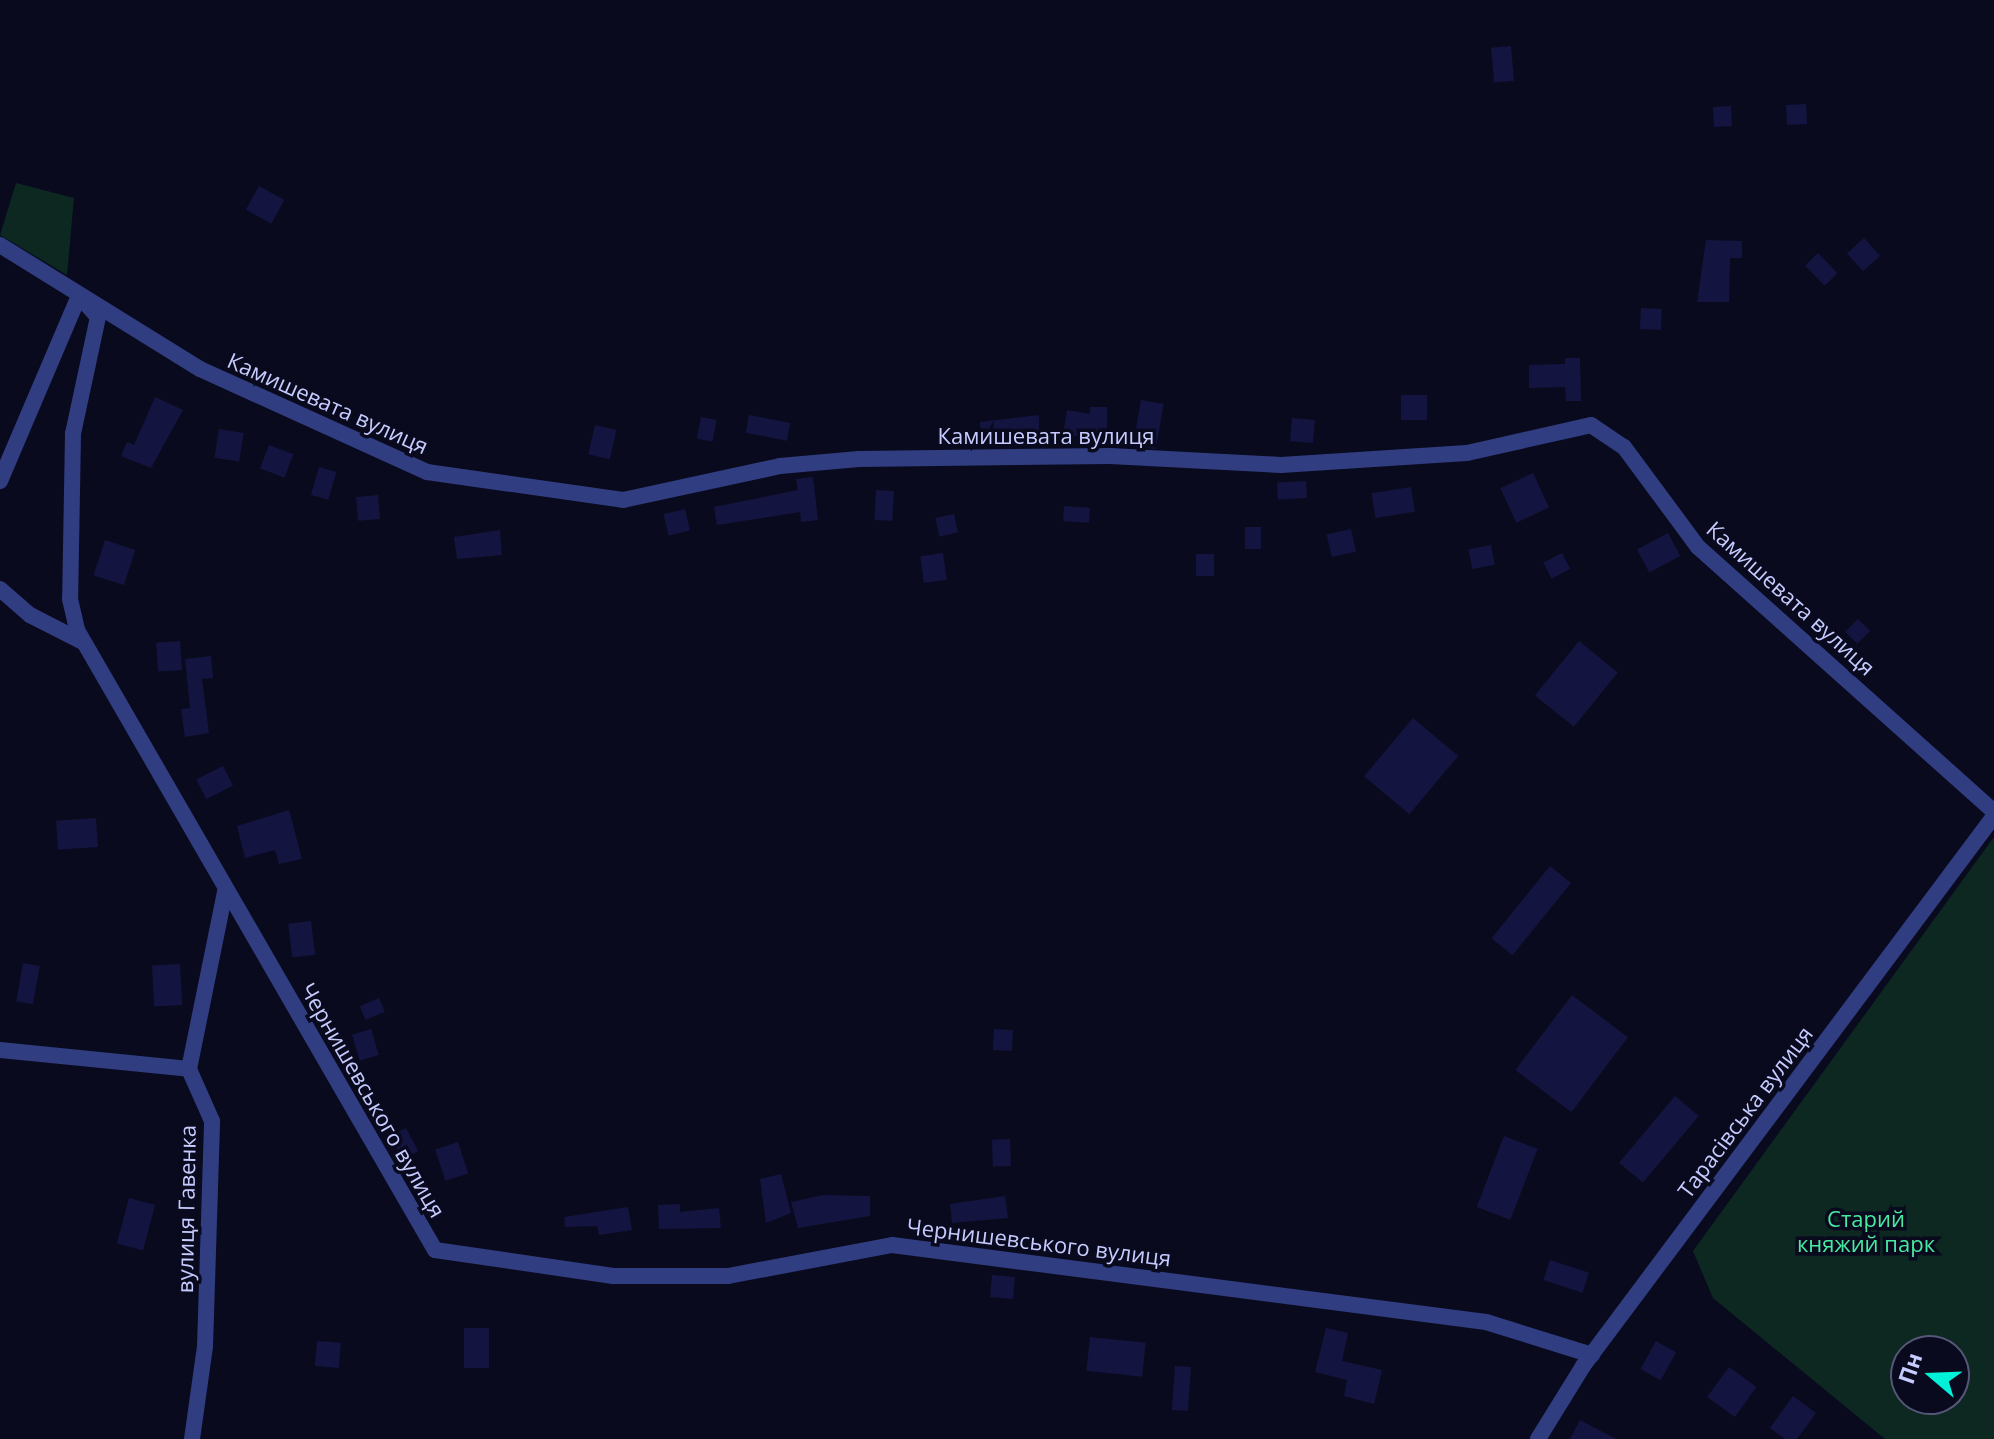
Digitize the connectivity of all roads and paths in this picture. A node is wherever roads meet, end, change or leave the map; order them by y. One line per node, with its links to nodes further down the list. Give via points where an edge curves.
1 (0, 245): 2 (street, Камишевата вулиця)
2 (79, 296): 3 (street); 5 (street, Чернишевського вулиця, via 98,317 73,434 70,599); 6 (street, Камишевата вулиця, via 200,369 427,472 623,500 780,466 859,459 1110,456 1281,465 1467,453 1591,425 1624,447 1698,547)
3 (0, 481)
4 (0, 589): 5 (street, via 30,615)
5 (85, 642): 7 (street, Чернишевського вулиця)
6 (1994, 814): 10 (street, Тарасівська вулиця)
7 (225, 892): 9 (street); 10 (street, Чернишевського вулиця, via 435,1250 613,1276 728,1276 892,1245 1486,1322)
8 (0, 1050): 9 (street)
9 (189, 1069): 11 (street, вулиця Гавенка, via 212,1121 205,1347)
10 (1592, 1355): 12 (street, Тарасівська вулиця)
11 (192, 1439)
12 (1538, 1439)

